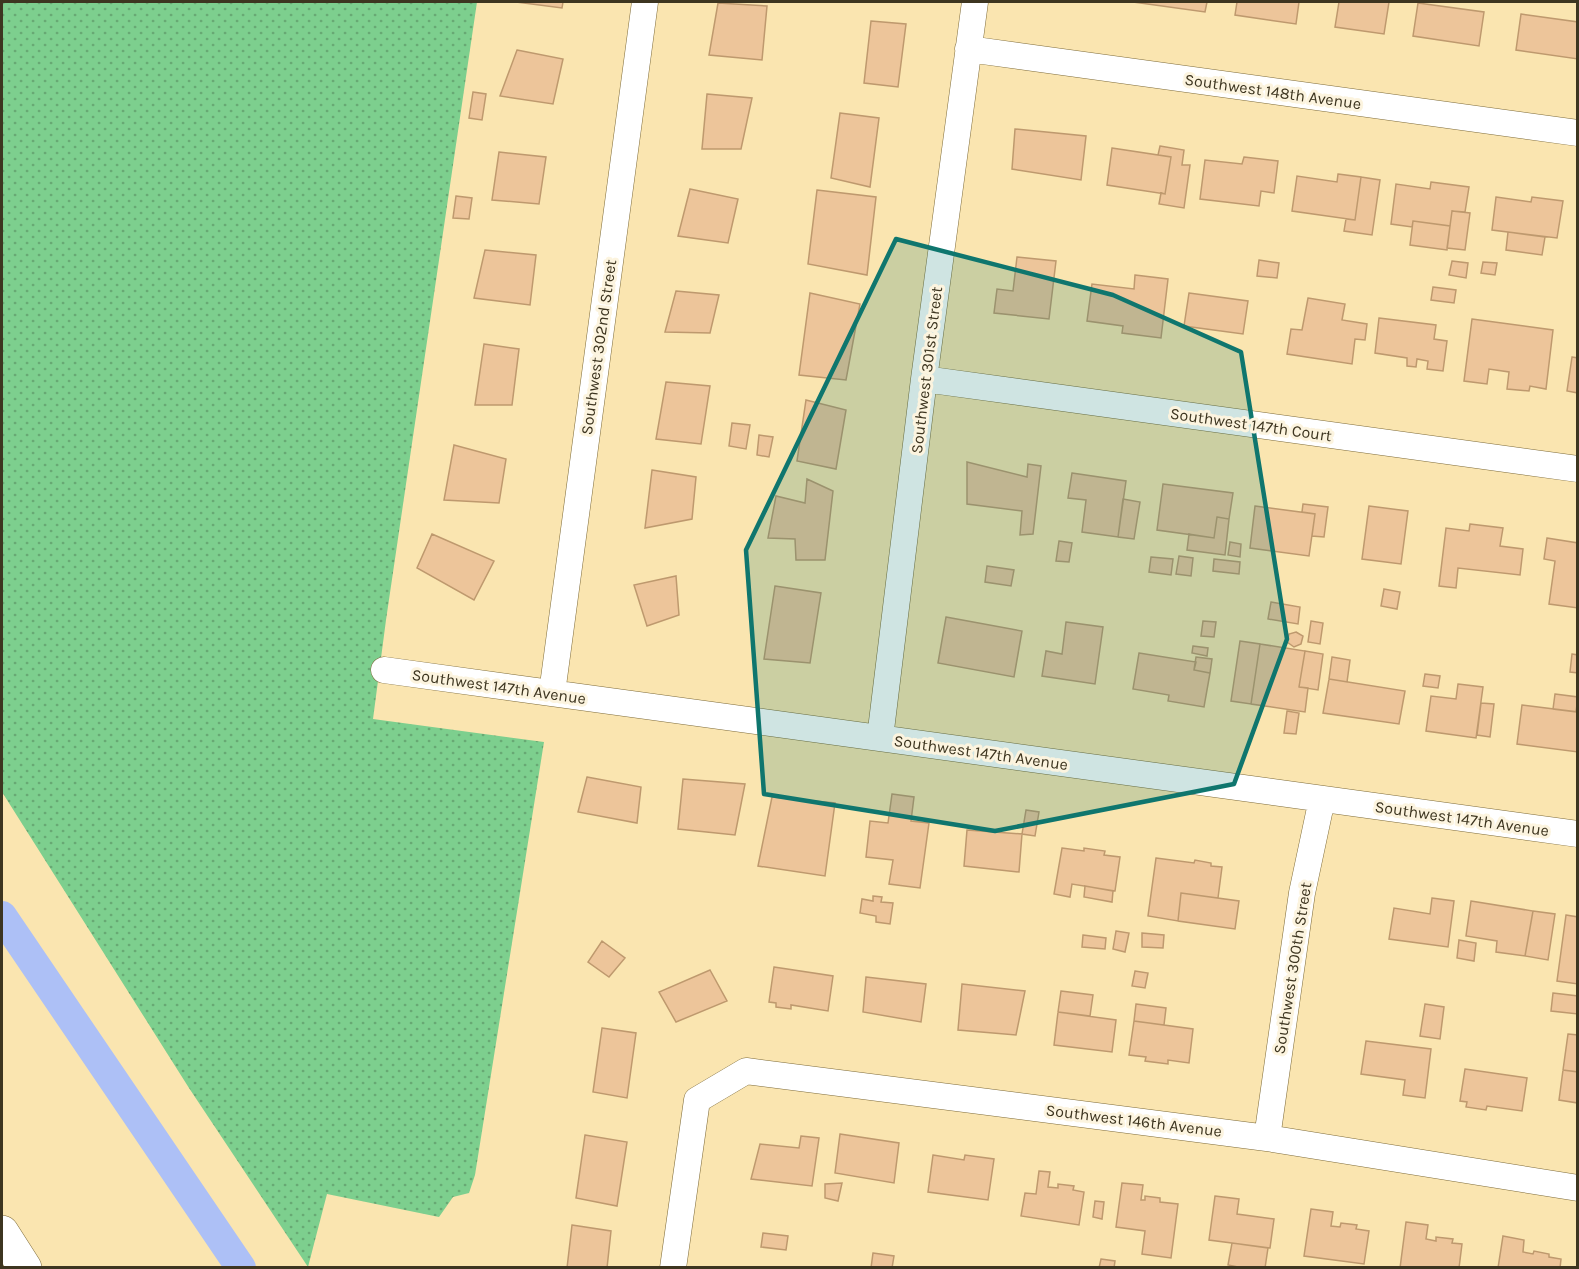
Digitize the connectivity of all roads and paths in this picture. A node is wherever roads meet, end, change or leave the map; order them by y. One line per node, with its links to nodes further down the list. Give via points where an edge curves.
1 (645, 2): 8 (street, Southwest 302nd Street)
2 (975, 2): 3 (street, Southwest 301st Street)
3 (968, 48): 4 (street, Southwest 148th Avenue); 5 (street, Southwest 301st Street)
4 (1578, 133)
5 (924, 379): 6 (street, Southwest 147th Court); 9 (street, Southwest 301st Street)
6 (1578, 469)
7 (384, 670): 8 (street, Southwest 147th Avenue)
8 (552, 693): 9 (street, Southwest 147th Avenue)
9 (880, 738): 10 (street, Southwest 147th Avenue)
10 (1322, 799): 11 (street, Southwest 147th Avenue); 12 (street, Southwest 300th Street, via 1302,893)
11 (1578, 834)
12 (1267, 1137): 13 (street, Southwest 146th Avenue); 16 (street, Southwest 146th Avenue, via 746,1071 697,1100)
13 (1578, 1188)
14 (2, 1232): 15 (highway)
15 (25, 1268)
16 (673, 1268)

